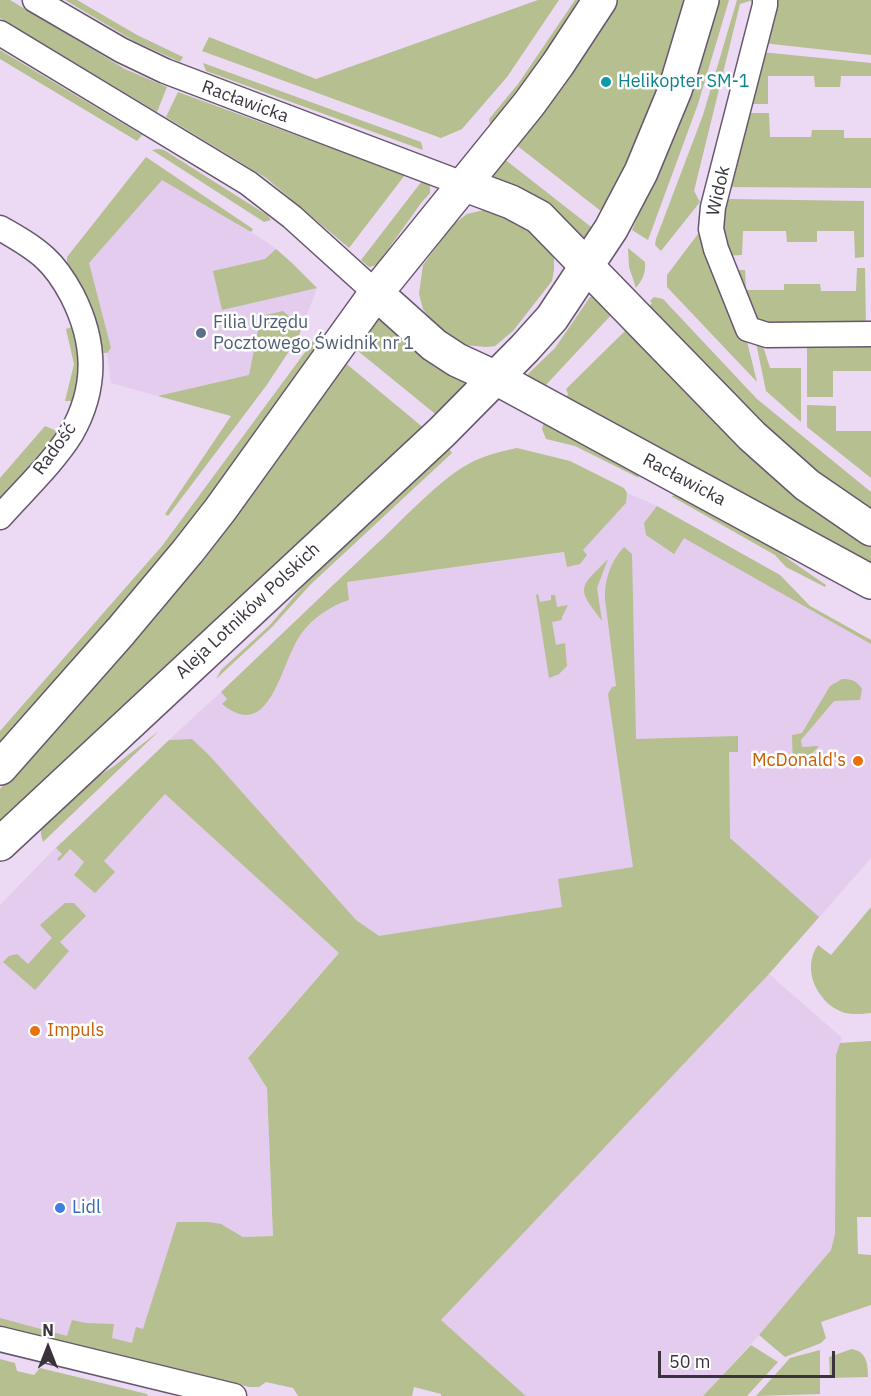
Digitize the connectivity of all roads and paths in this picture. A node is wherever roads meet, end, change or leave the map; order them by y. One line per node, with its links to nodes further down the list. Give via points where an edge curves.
1 (35, 0): 6 (street, Racławicka, via 172,75)
2 (600, 0): 6 (street, via 529,104)
3 (702, 0): 8 (street, via 660,130 623,209)
4 (765, 0): 10 (street, Widok, via 713,207 711,229 716,249 748,329 767,335)
5 (0, 33): 9 (street, via 256,188)
6 (464, 184): 8 (street, via 532,213); 9 (street)
7 (0, 228): 12 (street, Radość, via 32,247 58,273 81,314 92,363 88,390 71,434)
8 (588, 265): 11 (street, Aleja Lotników Polskich, via 552,318); 13 (street, via 752,436 807,485)
9 (376, 293): 11 (street, Racławicka, via 434,345); 15 (street, via 188,551)
10 (871, 334)
11 (496, 378): 14 (street, Racławicka); 16 (street, Aleja Lotników Polskich)
12 (0, 517)
13 (871, 529)
14 (871, 582)
15 (0, 768)
16 (0, 844)
17 (0, 1339): 18 (street)
18 (234, 1396)

